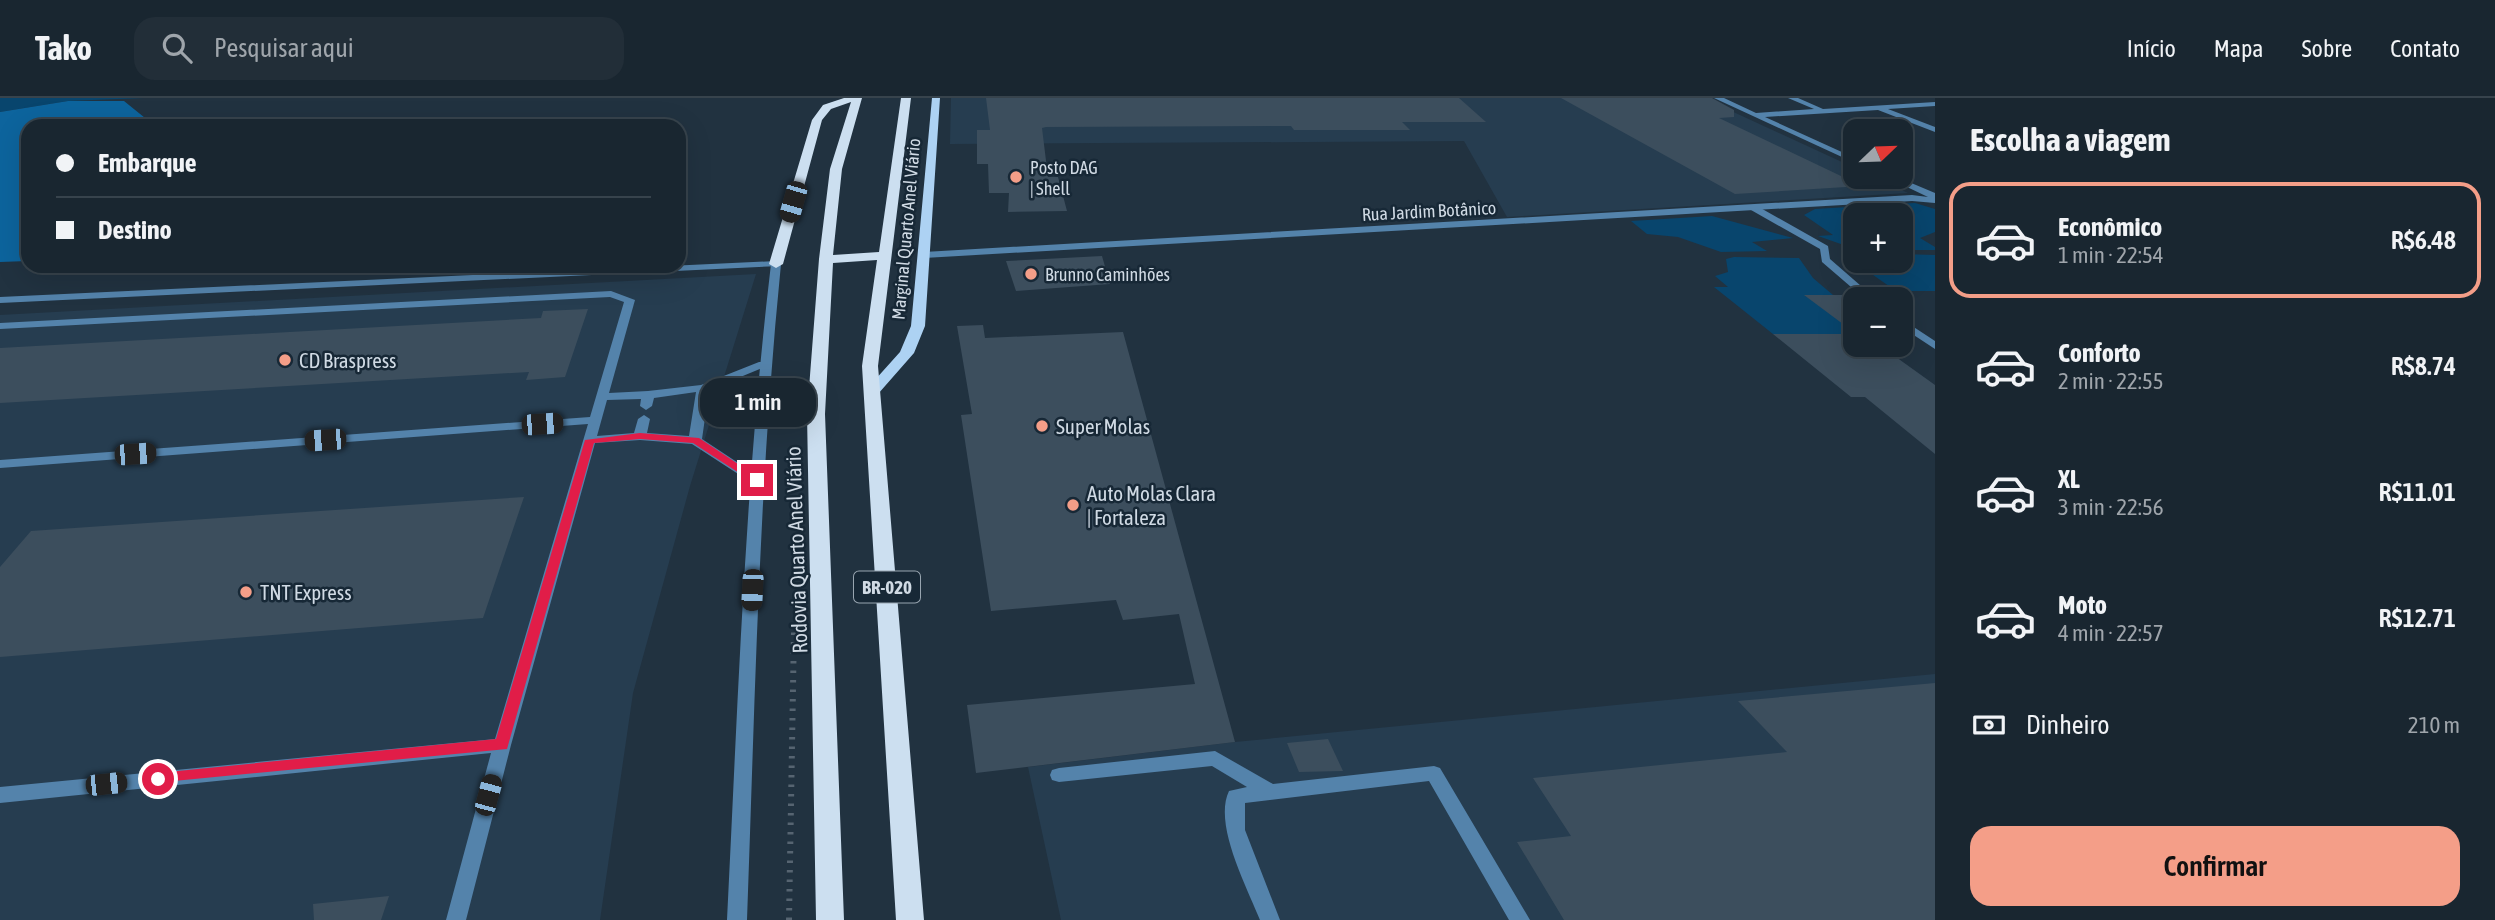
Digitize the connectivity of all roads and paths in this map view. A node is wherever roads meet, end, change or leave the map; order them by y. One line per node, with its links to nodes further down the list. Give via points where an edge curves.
1 (855, 98): 19 (highway, Rodovia Quarto Anel Viário, via 836,169); 20 (highway, via 827,107 817,120)
2 (906, 98): 18 (highway, BR-020)
3 (936, 98): 17 (main road, Marginal Quarto Anel Viário)
4 (1718, 98): 11 (street)
5 (1793, 98): 10 (street)
6 (1885, 98): 8 (street)
7 (1935, 104): 8 (street)
8 (1902, 106): 9 (street)
9 (1876, 107): 10 (street); 12 (street)
10 (1824, 111): 11 (street)
11 (1754, 115): 13 (street)
12 (1935, 130)
13 (1843, 156)
14 (1913, 188): 15 (street)
15 (1935, 198): 16 (street, Rua Jardim Botânico)
16 (1754, 208): 17 (street, Rua Jardim Botânico); 23 (street, via 1825,248 1825,260)
17 (924, 254): 30 (main road, Marginal Quarto Anel Viário, via 918,326 907,353)
18 (883, 256): 19 (highway); 30 (highway, BR-020, via 870,366)
19 (826, 259): 45 (highway, Rodovia Quarto Anel Viário, via 816,414)
20 (776, 264): 21 (street); 28 (street)
21 (686, 268)
22 (582, 273): 24 (street)
23 (1857, 287)
24 (0, 300)
25 (0, 326): 31 (street, via 620,295 630,300)
26 (1913, 330): 27 (street)
27 (1935, 346)
28 (763, 364): 29 (street); 38 (street)
29 (703, 388): 32 (street); 36 (street)
30 (873, 391): 46 (highway, BR-020)
31 (602, 397): 32 (street); 33 (street)
32 (646, 407): 34 (street)
33 (596, 420): 35 (street); 37 (street)
34 (640, 436): 35 (street); 36 (street)
35 (590, 440): 39 (street)
36 (695, 440): 38 (street)
37 (0, 464)
38 (757, 480): 44 (street)
39 (502, 745): 42 (street); 43 (street)
40 (1059, 775): 41 (street, via 1215,758)
41 (1271, 792): 47 (street, via 1236,796 1235,830); 48 (street, via 1434,773)
42 (0, 795)
43 (456, 920)
44 (737, 920)
45 (830, 920)
46 (910, 920)
47 (1270, 920)
48 (1520, 920)

